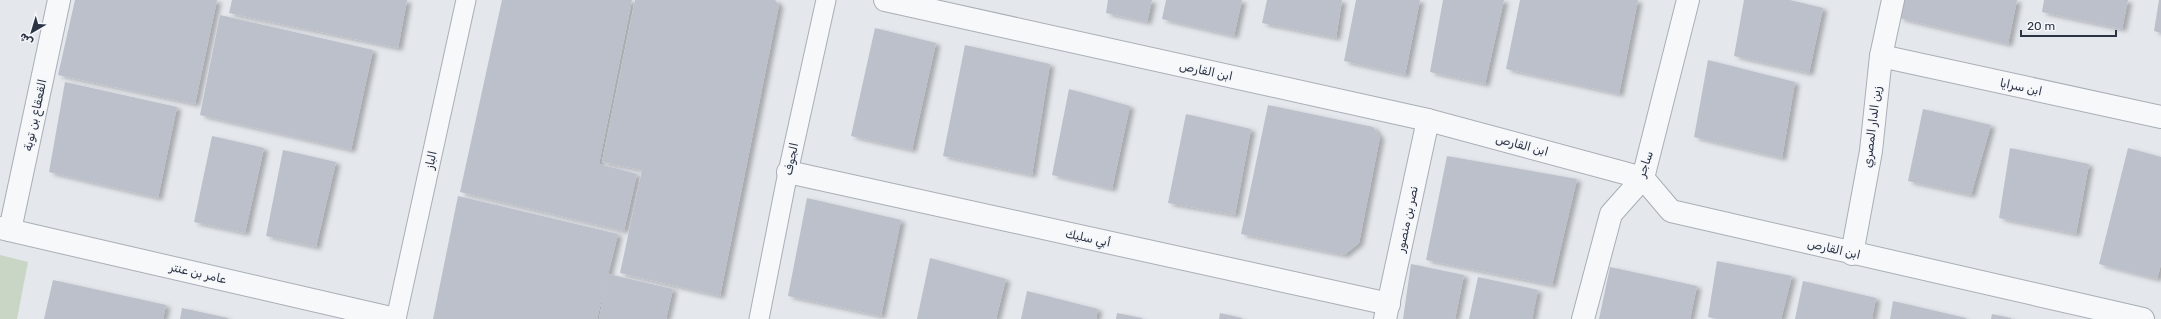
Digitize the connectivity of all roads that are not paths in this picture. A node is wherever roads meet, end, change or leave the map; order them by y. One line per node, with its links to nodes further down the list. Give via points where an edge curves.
1 (59, 0): 12 (street, القعقاع بن توبة)
2 (466, 0): 15 (lane, الباز)
3 (826, 0): 10 (lane, الجوف)
4 (885, 0): 9 (street, ابن القارص)
5 (1688, 0): 11 (street, ساجر)
6 (1892, 0): 7 (street, زين الدار المصري)
7 (1881, 56): 8 (street, ابن سرايا); 13 (street, زين الدار المصري, via 1871,151)
8 (2161, 117)
9 (1428, 120): 11 (street, ابن القارص); 14 (street, نصر بن منصور)
10 (788, 172): 14 (street, أبي سليك); 16 (lane, الجوف)
11 (1643, 178): 13 (street, ابن القارص, via 1671,211); 17 (street, ساجر, via 1611,214)
12 (5, 229): 15 (street, عامر بن عنتر)
13 (1852, 254): 18 (street, ابن القارص)
14 (1387, 311)
15 (396, 319)
16 (759, 319)
17 (1583, 319)
18 (2143, 319)

